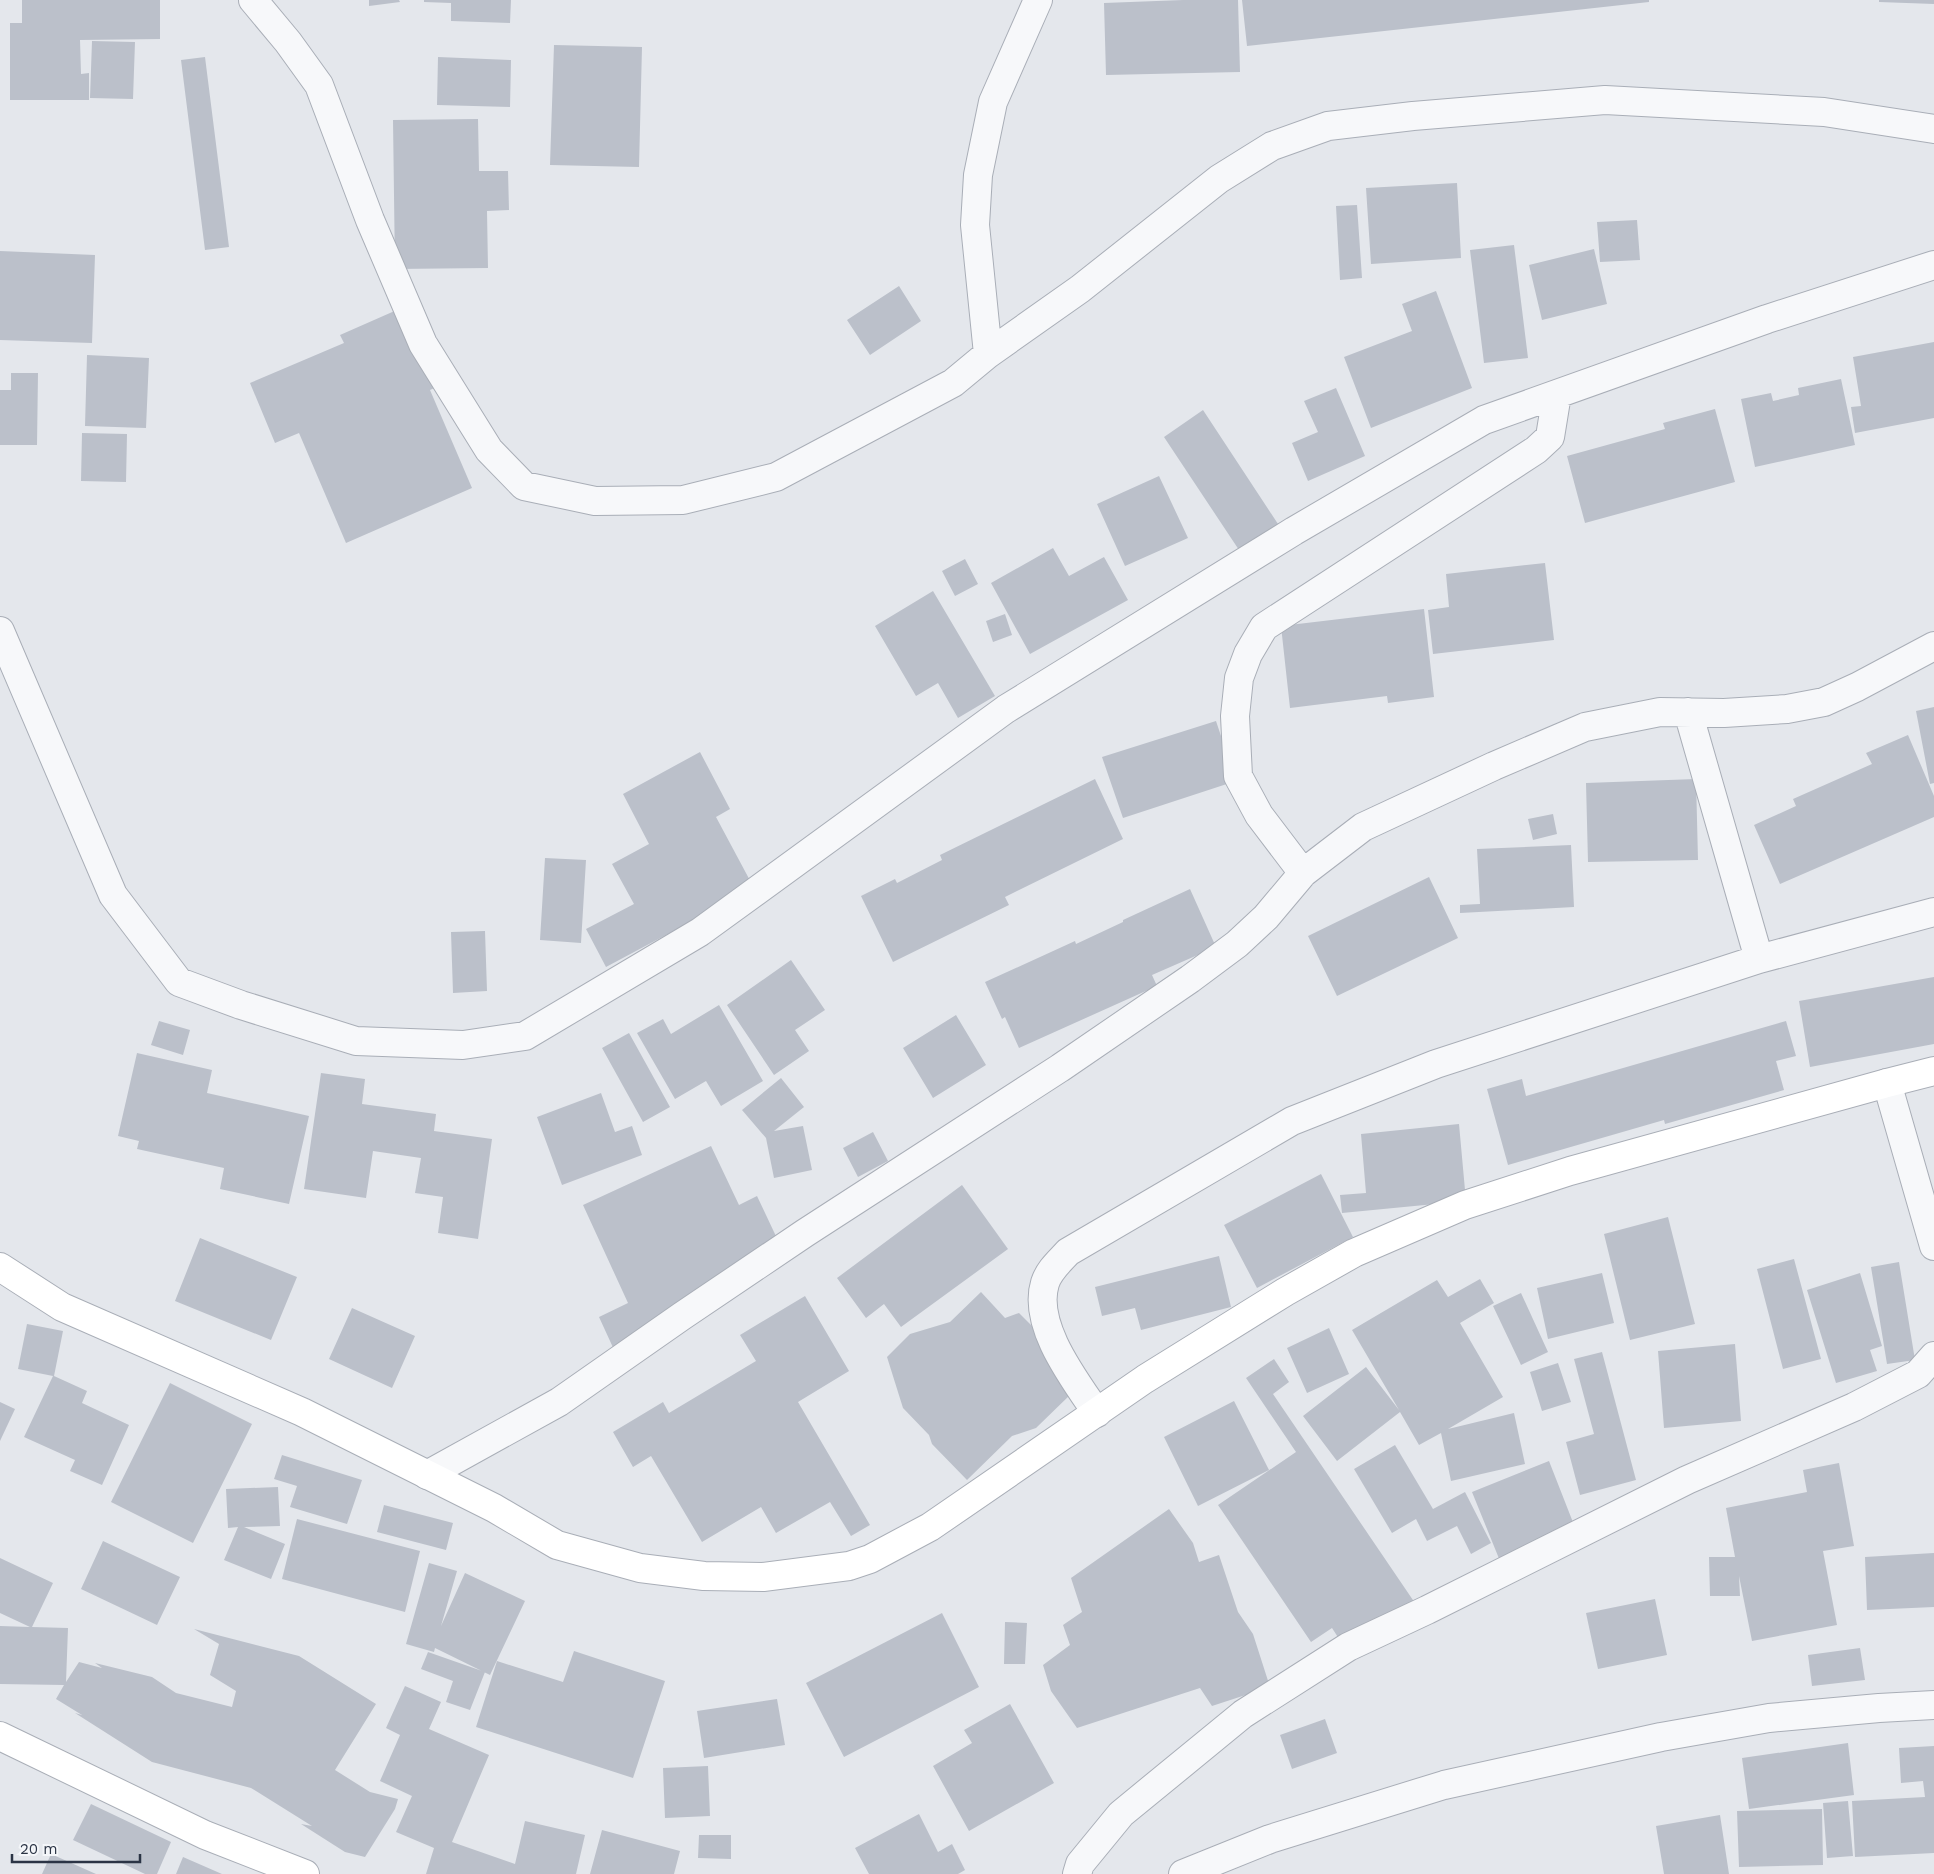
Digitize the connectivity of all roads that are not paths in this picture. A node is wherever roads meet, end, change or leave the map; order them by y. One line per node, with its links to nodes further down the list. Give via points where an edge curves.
1 (254, 0): 5 (street, via 319,85 370,220 423,344 490,450 524,486 595,501 683,500 776,477 953,383)
2 (1038, 0): 5 (street, via 993,102 978,175 975,225)
3 (1934, 129): 5 (street, via 1824,112 1605,100 1328,126 1272,146 1220,179 1080,289)
4 (1934, 265): 6 (street, via 1767,319)
5 (988, 354)
6 (1557, 394): 7 (street, via 1484,420 1294,531 1057,677 1006,709 700,932 526,1036 517,1038 463,1045 356,1041 178,982 113,895); 10 (street, via 1550,437 1536,450 1264,628 1248,654 1239,678 1235,716 1238,776 1259,816)
7 (0, 631)
8 (1934, 646): 9 (street, via 1824,702 1787,709 1724,714)
9 (1688, 712): 10 (street, via 1660,712 1585,727 1363,827); 12 (street)
10 (1303, 873): 19 (street, via 1266,917 1237,944 1182,985 789,1244 559,1402)
11 (1934, 912): 12 (street)
12 (1759, 959): 18 (street, via 1436,1064 1292,1121 1068,1252 1051,1270 1046,1282 1043,1297 1045,1316 1068,1370)
13 (1934, 1071): 14 (street)
14 (1887, 1082): 15 (street); 18 (street, via 1570,1171 1465,1205 1354,1253 1144,1379)
15 (1934, 1246)
16 (0, 1267): 19 (street, via 62,1307 302,1412)
17 (1934, 1356): 23 (street, via 1918,1374 1854,1407 1687,1480 1348,1647 1244,1714 1121,1814 1080,1864)
18 (1096, 1413): 19 (street, via 930,1527 870,1559 849,1566 763,1577 704,1576 640,1568 557,1545 494,1508)
19 (427, 1475)
20 (1934, 1705): 24 (street, via 1768,1718 1661,1737 1444,1785 1270,1838)
21 (0, 1736): 22 (street, via 205,1834)
22 (305, 1874)
23 (1077, 1874)
24 (1183, 1874)

